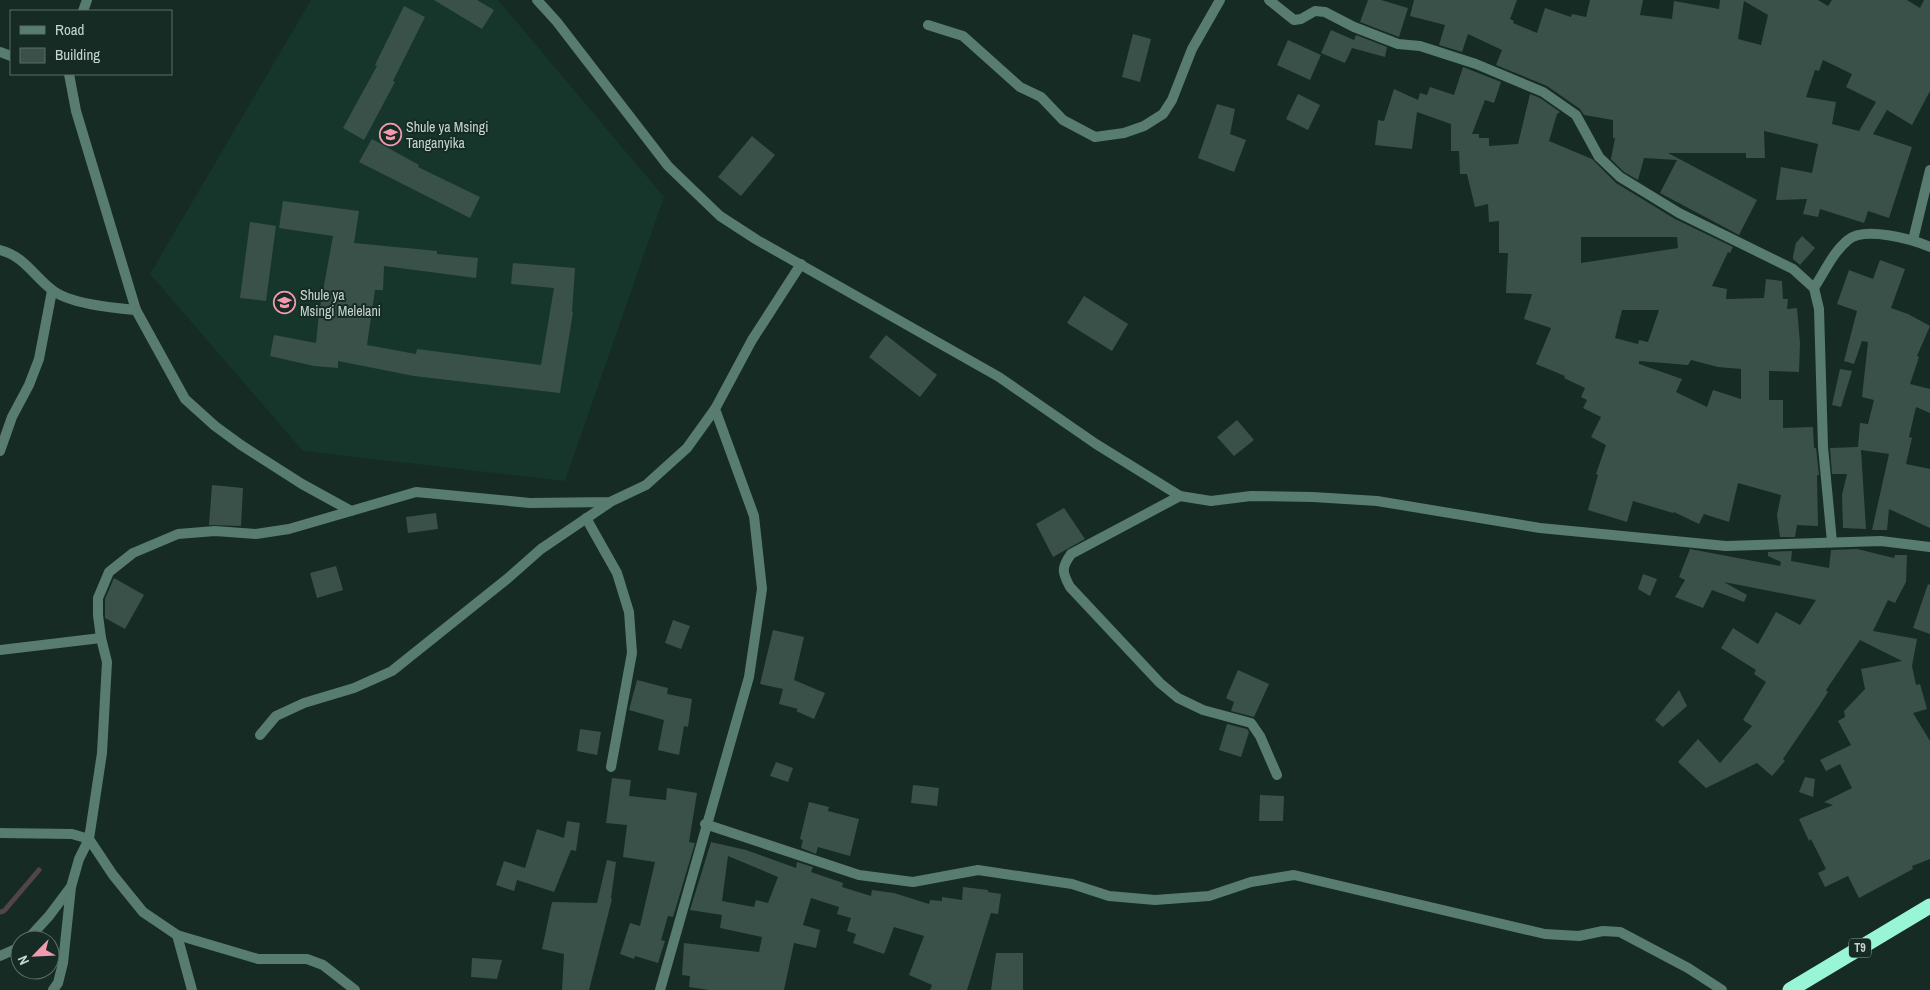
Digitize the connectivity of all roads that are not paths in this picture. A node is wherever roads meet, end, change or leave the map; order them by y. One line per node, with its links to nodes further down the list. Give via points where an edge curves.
1 (537, 0): 10 (street, via 668,166 720,216)
2 (1220, 0): 4 (street, via 1192,49 1172,100 1163,114 1124,133 1095,137 1063,120 1041,97 1020,87 963,36)
3 (1269, 0): 11 (street, via 1294,20 1315,11 1325,12 1398,44 1420,46 1476,64 1543,92 1576,115 1599,157 1620,177 1679,213 1793,269)
4 (928, 25)
5 (69, 75): 13 (street, via 76,111)
6 (1930, 170): 7 (street)
7 (1913, 240): 8 (street); 11 (street, via 1861,235 1849,239)
8 (1930, 248)
9 (0, 250): 12 (street, via 22,260)
10 (801, 264): 14 (street, via 752,340); 16 (street, via 999,377 1096,444)
11 (1814, 288): 20 (street, via 1819,309 1823,447)
12 (52, 291): 13 (street, via 100,307); 15 (street, via 39,359)
13 (136, 310): 18 (street, via 186,399 241,445)
14 (715, 409): 17 (street, via 688,448 646,485); 27 (street, via 754,516 762,589 748,676)
15 (0, 451)
16 (1180, 496): 20 (street, via 1211,501 1269,496 1377,501 1540,528 1726,546); 26 (street, via 1072,554 1063,566 1062,574 1070,587 1178,698 1203,710 1251,723)
17 (610, 502): 18 (street, via 530,503 416,492); 19 (street)
18 (351, 511): 22 (street, via 289,529 256,534 215,531 178,534 133,553 109,572 98,598)
19 (586, 518): 24 (street, via 541,549 392,671 276,716); 25 (street, via 617,573 628,612 632,654)
20 (1832, 542): 21 (street, via 1881,541)
21 (1930, 548)
22 (101, 638): 23 (street); 29 (street, via 108,662 107,692)
23 (0, 650)
24 (260, 735)
25 (611, 767)
26 (1277, 775)
27 (705, 824): 37 (street); 38 (street, via 859,875 912,882 978,870 1072,884 1109,896 1155,900 1209,896 1251,882 1294,875 1545,934 1579,936 1603,931 1620,932)
28 (0, 833): 29 (street, via 72,834)
29 (89, 840): 30 (street, via 79,859); 33 (street, via 143,912)
30 (71, 887): 32 (street); 34 (street, via 63,963)
31 (1930, 906): 39 (highway, T9)
32 (37, 930)
33 (177, 935): 35 (street); 36 (street, via 258,959 307,959 323,965)
34 (53, 990)
35 (192, 990)
36 (355, 990)
37 (660, 990)
38 (1722, 990)
39 (1790, 990)

